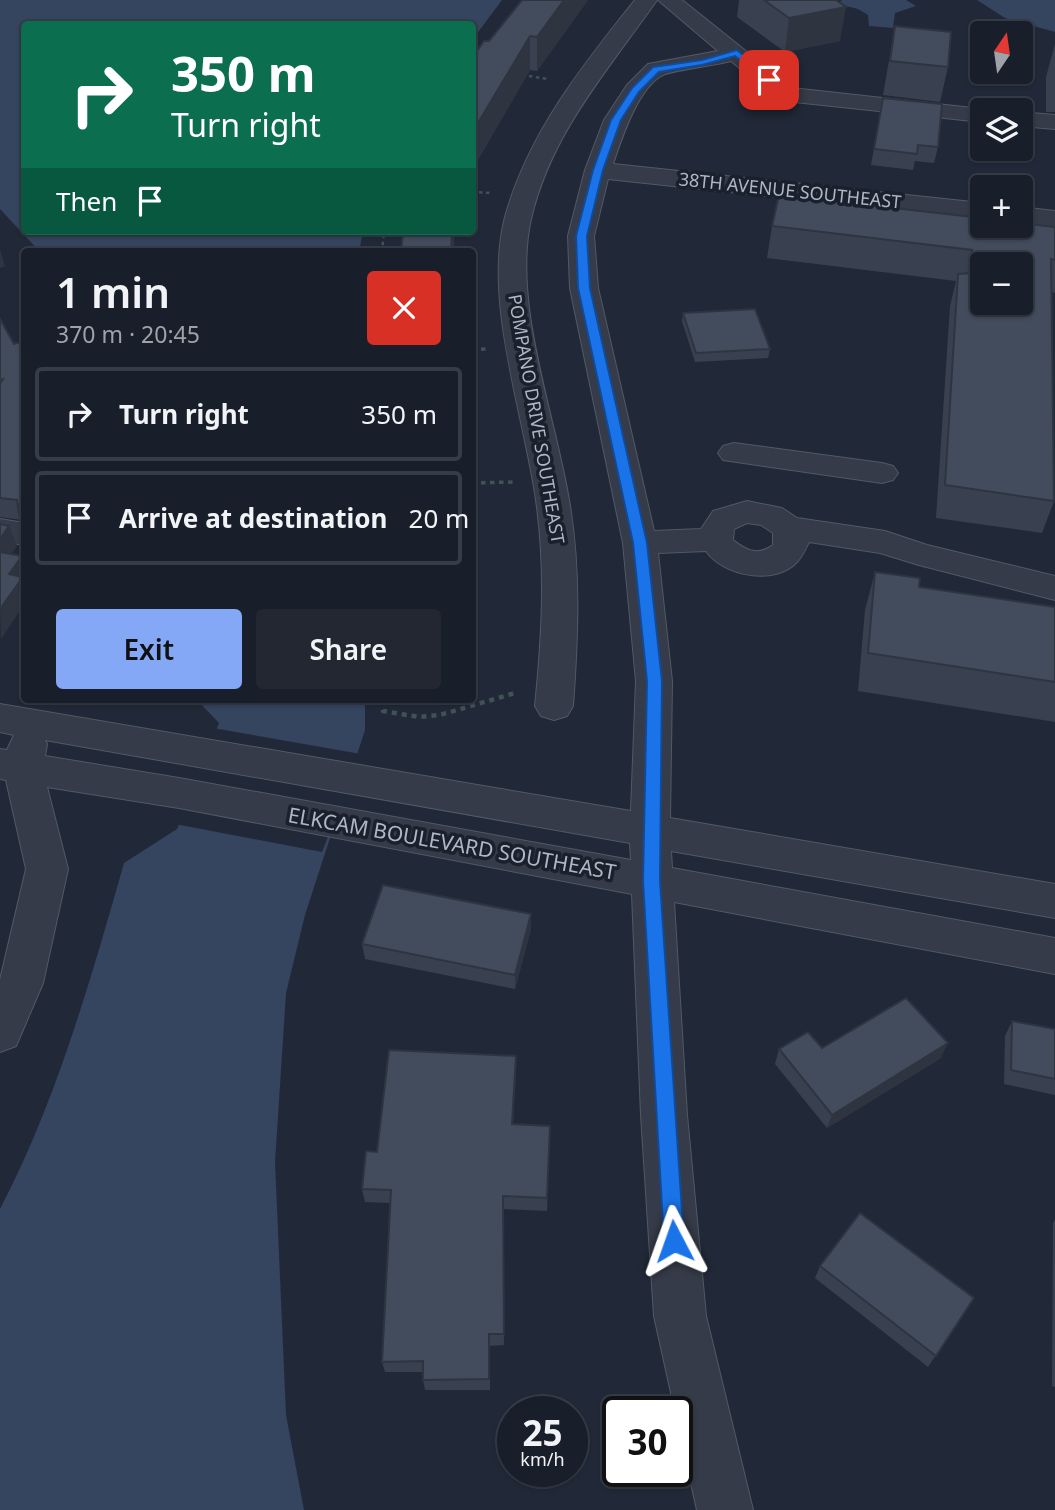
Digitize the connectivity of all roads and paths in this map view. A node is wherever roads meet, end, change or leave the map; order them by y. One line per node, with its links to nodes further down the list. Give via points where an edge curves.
1 (646, 0): 6 (street, POMPANO DRIVE SOUTHEAST)
2 (669, 0): 3 (street)
3 (724, 43): 4 (street, via 702,62); 4 (street, via 658,56); 7 (street, via 785,94)
4 (656, 69): 10 (street, via 635,90 616,120)
5 (513, 74): 6 (path)
6 (582, 85): 22 (street, POMPANO DRIVE SOUTHEAST, via 533,177 518,219 513,270 518,326 558,541 562,619)
7 (970, 114)
8 (1033, 120): 9 (street)
9 (1055, 122)
10 (598, 170): 11 (street, 38TH AVENUE SOUTHEAST); 20 (street, via 581,236 584,288)
11 (970, 210)
12 (1033, 216): 13 (street)
13 (1055, 219)
14 (734, 453): 16 (street)
15 (882, 473): 16 (street)
16 (792, 508): 19 (street, via 736,514 719,523); 19 (street, via 775,561 742,562 724,553); 21 (street, via 872,562 919,554)
17 (0, 530): 18 (street)
18 (21, 534)
19 (715, 539): 20 (street)
20 (640, 543): 26 (street, via 654,681)
21 (1055, 588)
22 (555, 693): 23 (path, via 419,718 383,711)
23 (384, 703)
24 (25, 714): 25 (street); 26 (street, via 198,753)
25 (12, 766): 27 (street, ELKCAM BOULEVARD SOUTHEAST); 30 (street, via 47,869 21,983)
26 (650, 832): 27 (street); 28 (street)
27 (652, 881): 29 (street, ELKCAM BOULEVARD SOUTHEAST); 31 (street, via 680,1316)
28 (1055, 901)
29 (1055, 956)
30 (0, 1032)
31 (725, 1510)

